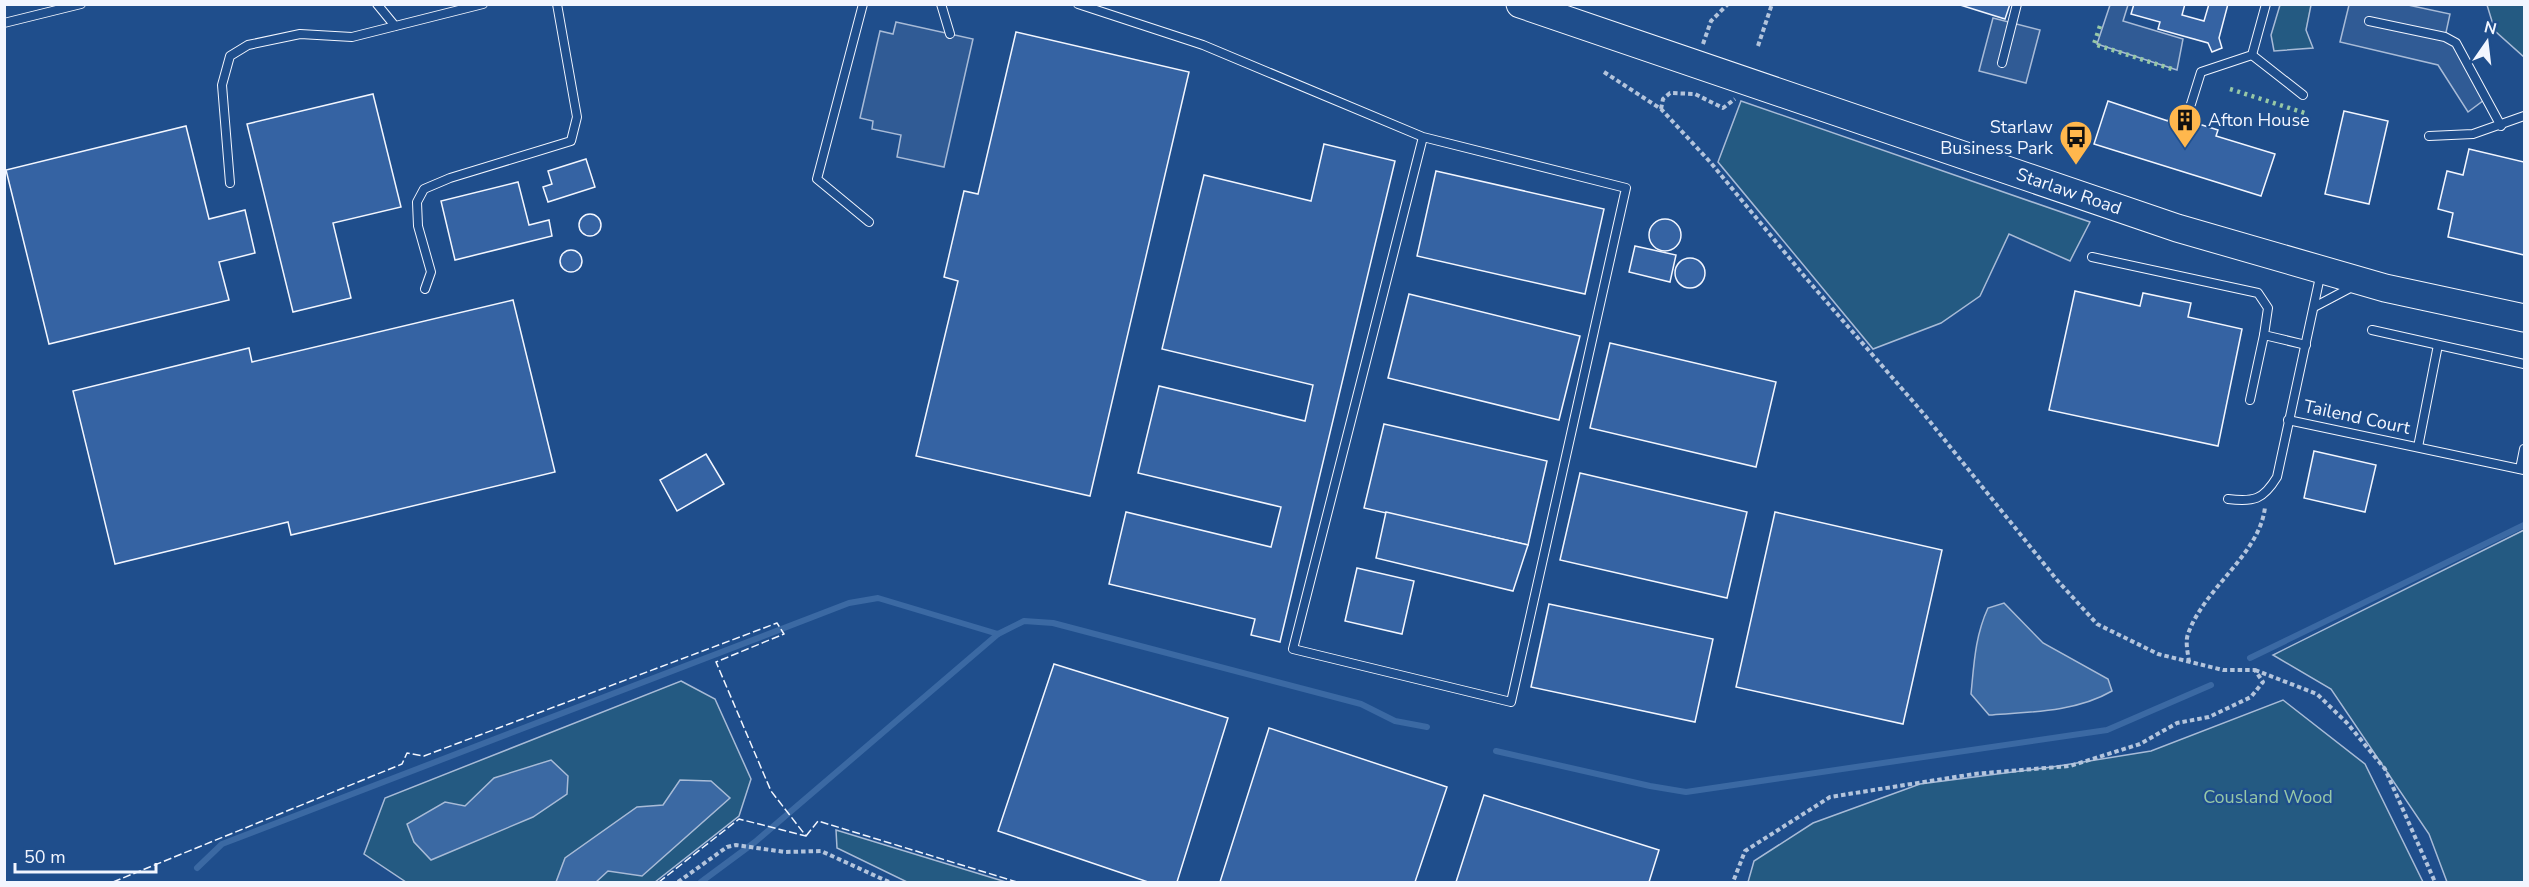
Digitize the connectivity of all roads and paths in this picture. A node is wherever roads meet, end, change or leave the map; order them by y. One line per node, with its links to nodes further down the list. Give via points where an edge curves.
1 (81, 4): 13 (lane)
2 (377, 4): 14 (lane)
3 (483, 4): 14 (lane)
4 (557, 4): 33 (lane, via 578,117 571,141 424,189 417,202 418,226 431,272)
5 (863, 4): 29 (lane, via 817,179)
6 (941, 4): 15 (lane)
7 (1078, 4): 27 (lane, via 1203,45)
8 (1520, 4): 31 (main road, Starlaw Road, via 2177,228)
9 (1772, 4): 16 (path)
10 (2017, 4): 18 (lane)
11 (2265, 4): 17 (lane)
12 (2368, 21): 25 (lane, via 2457,43)
13 (4, 23)
14 (395, 26): 28 (lane, via 352,37 300,34 248,45 230,56 222,85)
15 (950, 34)
16 (1758, 46)
17 (2252, 55): 21 (lane); 22 (lane, via 2201,72)
18 (2002, 63)
19 (1604, 72): 23 (path)
20 (1739, 94): 23 (path, via 1723,108 1695,94 1670,93 1663,99)
21 (2303, 96)
22 (2191, 104)
23 (1661, 109): 48 (path, via 1923,413 2056,580 2097,624 2158,654)
24 (2524, 116): 25 (lane)
25 (2501, 126): 26 (lane, via 2474,134)
26 (2430, 136)
27 (1423, 137): 27 (lane, via 1626,188 1511,702 1293,650)
28 (231, 183)
29 (869, 222)
30 (2092, 257): 37 (lane, via 2258,293 2268,308)
31 (2322, 270): 32 (main road, Starlaw Road); 34 (lane)
32 (2385, 288): 34 (lane, via 2355,286); 35 (main road, Starlaw Road)
33 (425, 289)
34 (2316, 306): 38 (lane)
35 (2524, 318)
36 (2372, 330): 39 (lane)
37 (2264, 336): 38 (lane); 41 (lane)
38 (2306, 345): 42 (lane)
39 (2438, 345): 40 (lane); 43 (lane, Tailend Court)
40 (2524, 364)
41 (2250, 400)
42 (2288, 420): 43 (lane, Tailend Court); 46 (lane, via 2277,477)
43 (2418, 447): 45 (lane, Tailend Court)
44 (2524, 449): 45 (lane, Tailend Court)
45 (2522, 469)
46 (2266, 494): 47 (lane, via 2247,501); 48 (path, via 2258,535 2224,576 2187,636)
47 (2228, 499)
48 (2189, 662): 49 (path, via 2223,670)
49 (2255, 669): 52 (path, via 2263,682 2251,697 2209,717 2178,723 2140,744 2070,766 1974,774 1830,797 1745,851); 53 (path, via 2318,694 2347,723 2385,769)
50 (678, 882): 51 (path, via 727,847 736,845 764,850 821,851)
51 (889, 882)
52 (1733, 882)
53 (2435, 882)

